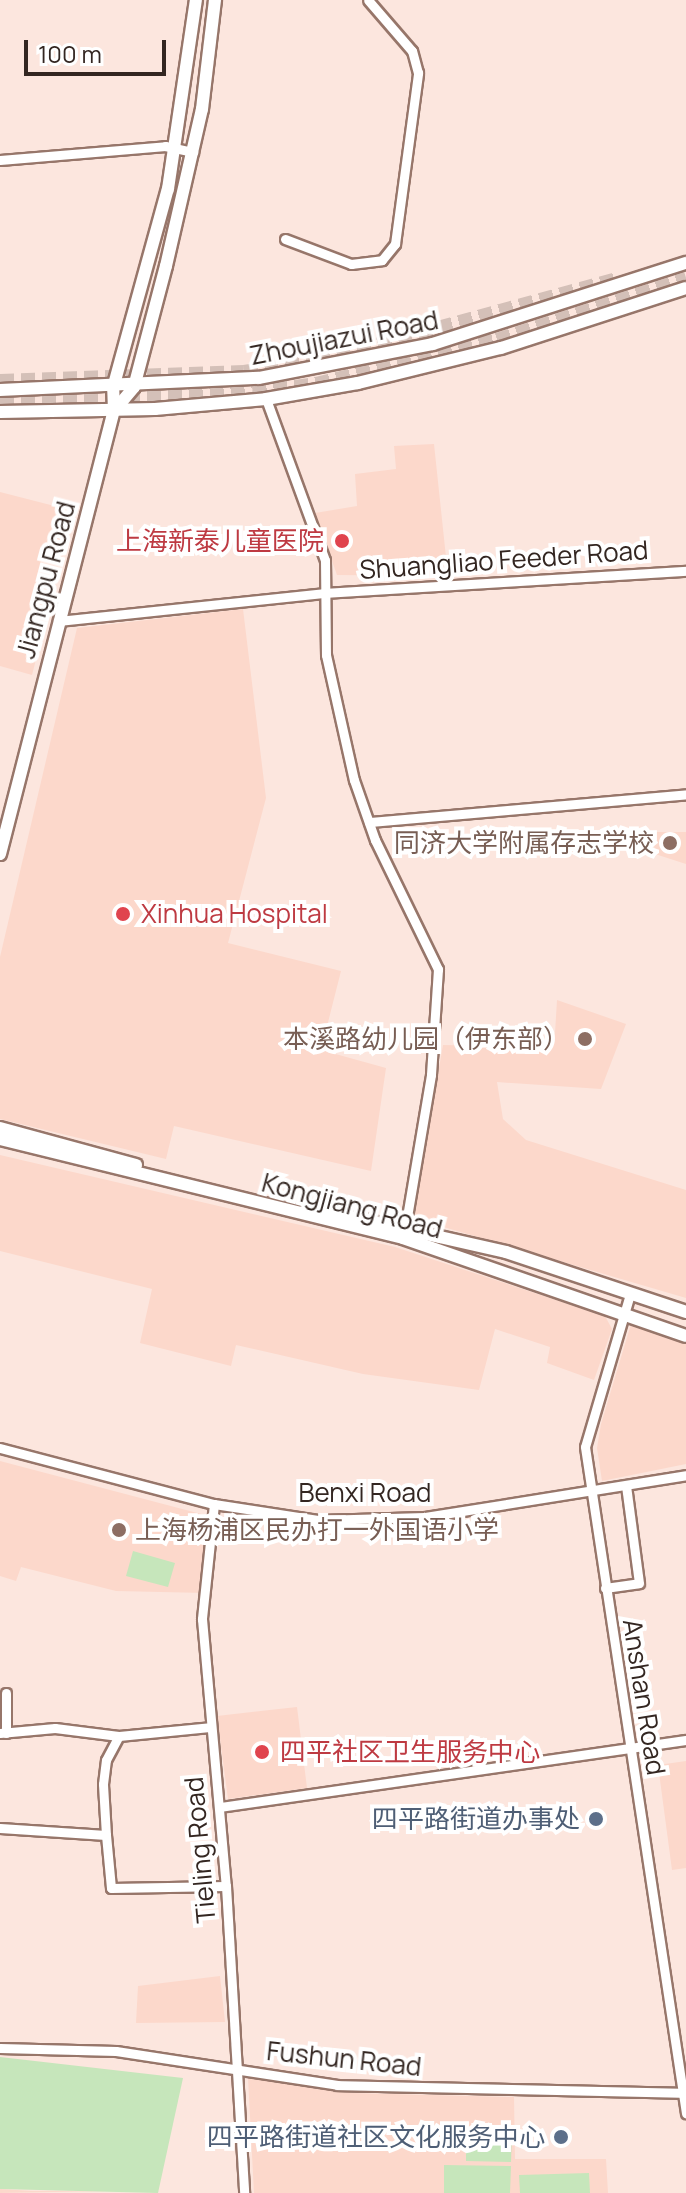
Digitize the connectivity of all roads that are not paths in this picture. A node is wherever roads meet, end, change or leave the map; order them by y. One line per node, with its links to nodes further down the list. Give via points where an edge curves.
1 (196, 0): 4 (main road, Jiangpu Road)
2 (215, 0): 5 (main road, Jiangpu Road)
3 (368, 0): 7 (street, via 412,51 418,73 395,244 382,260 351,264)
4 (177, 148): 5 (street); 6 (street); 11 (main road, Jiangpu Road)
5 (193, 152): 10 (main road, Jiangpu Road)
6 (0, 160)
7 (285, 239)
8 (686, 263): 10 (main road, Zhoujiazui Road, via 433,344 259,378)
9 (686, 288): 13 (main road, Zhoujiazui Road, via 443,364)
10 (134, 387): 11 (main road, Zhoujiazui Road); 14 (main road, Jiangpu Road)
11 (113, 388): 12 (main road, Zhoujiazui Road); 14 (main road, Jiangpu Road)
12 (0, 390)
13 (266, 399): 14 (main road, Zhoujiazui Road); 17 (street, via 325,560)
14 (114, 411): 15 (main road, Zhoujiazui Road); 18 (main road, Jiangpu Road)
15 (0, 412)
16 (686, 571): 17 (street, Shuangliao Feeder Road)
17 (324, 593): 18 (street, Shuangliao Feeder Road); 20 (street, via 326,655)
18 (58, 621): 21 (main road, Jiangpu Road)
19 (686, 794): 20 (street)
20 (369, 822): 24 (street, via 438,969 429,1091)
21 (0, 854)
22 (0, 1128): 24 (main road, Kongjiang Road)
23 (0, 1139): 24 (main road, Kongjiang Road)
24 (404, 1233): 25 (main road, Kongjiang Road, via 506,1252); 27 (main road, Kongjiang Road)
25 (630, 1294): 26 (main road, Kongjiang Road); 27 (street, Anshan Road)
26 (686, 1312)
27 (624, 1316): 28 (main road, Kongjiang Road); 32 (street, Anshan Road, via 590,1416 585,1447)
28 (686, 1336)
29 (0, 1448): 33 (street, Benxi Road)
30 (686, 1475): 31 (street, Benxi Road)
31 (626, 1486): 32 (street, Benxi Road); 34 (street, via 639,1583)
32 (591, 1493): 33 (street, Benxi Road, via 425,1517 318,1520); 34 (street, Anshan Road)
33 (214, 1504): 36 (street, Tieling Road, via 202,1619)
34 (605, 1588): 40 (street, Anshan Road)
35 (6, 1693): 37 (street)
36 (210, 1727): 38 (street); 41 (street, Tieling Road)
37 (3, 1733): 38 (street, via 55,1728)
38 (119, 1736): 43 (street, via 105,1772)
39 (686, 1740): 40 (street)
40 (629, 1748): 41 (street); 47 (street, Anshan Road)
41 (220, 1807): 44 (street, Tieling Road)
42 (0, 1828): 43 (street)
43 (106, 1835): 44 (street, via 111,1888)
44 (226, 1886): 46 (street, Tieling Road)
45 (0, 2048): 46 (street, Fushun Road, via 116,2051)
46 (233, 2068): 47 (street, Fushun Road, via 337,2085 454,2094); 49 (street, Tieling Road)
47 (685, 2093): 48 (street, Anshan Road)
48 (686, 2113)
49 (244, 2193)

